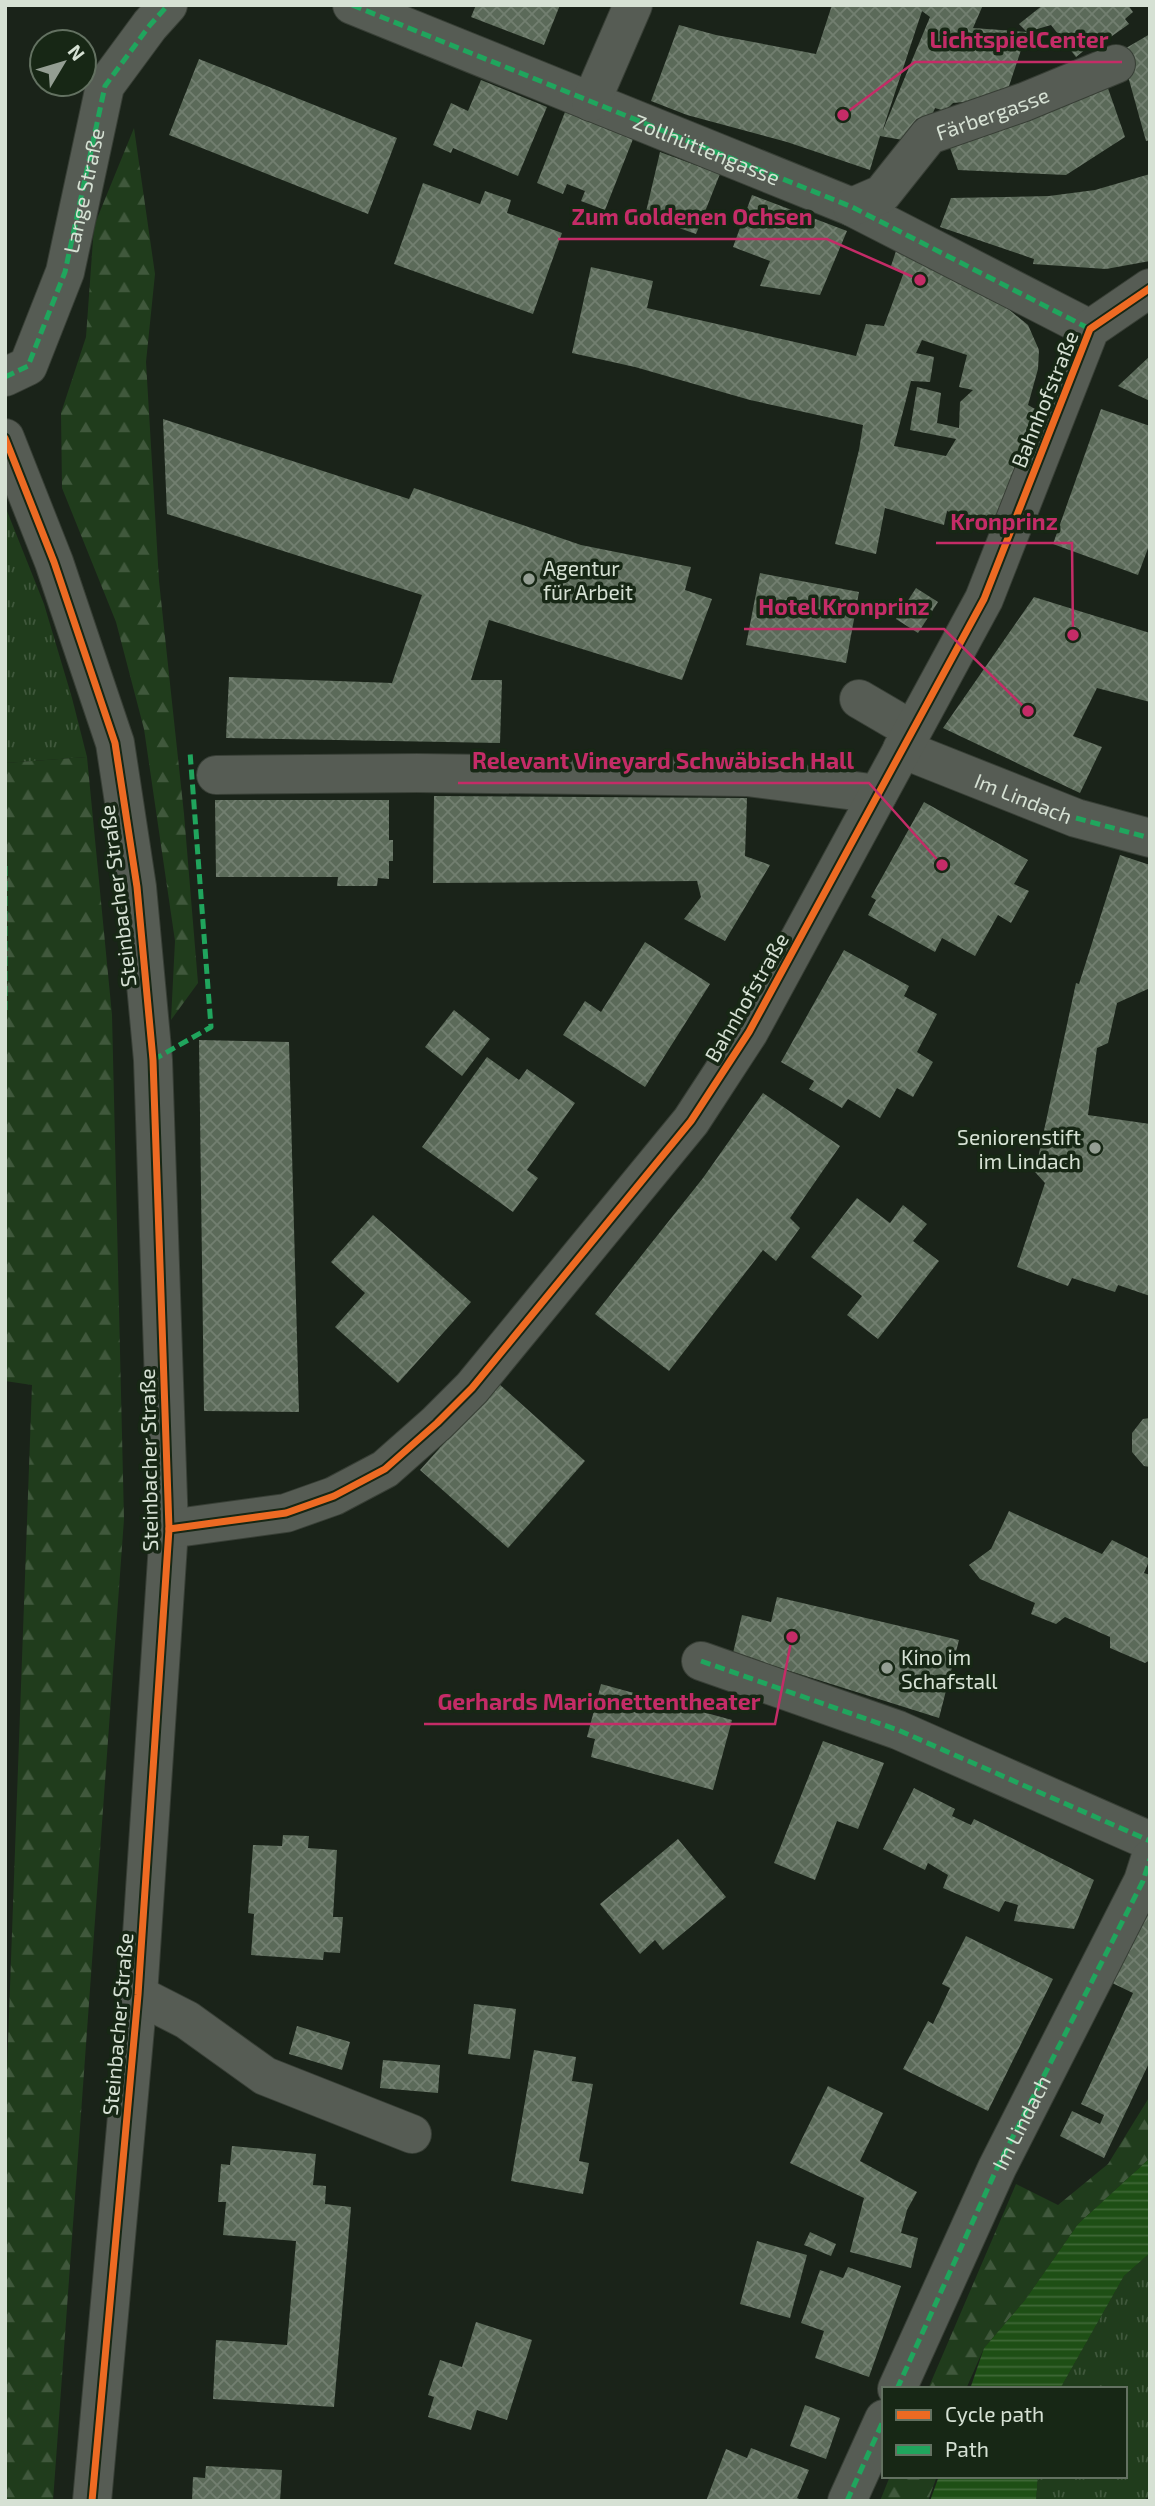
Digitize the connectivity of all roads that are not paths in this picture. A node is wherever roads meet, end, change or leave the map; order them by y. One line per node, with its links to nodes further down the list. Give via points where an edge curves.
1 (352, 5): 5 (street, Zollhüttengasse)
2 (633, 5): 5 (street)
3 (159, 15): 9 (street, Lange Straße, via 105,86 65,272 28,366)
4 (1116, 64): 6 (street, Färbergasse, via 929,135 882,194)
5 (591, 102): 6 (street, Zollhüttengasse)
6 (852, 207): 8 (street, Zollhüttengasse)
7 (1150, 289): 8 (street, Bahnhofstraße)
8 (1090, 329): 12 (street, Bahnhofstraße, via 984,598)
9 (5, 377)
10 (5, 438): 16 (street, Steinbacher Straße, via 54,562 115,743 137,887 153,1060)
11 (859, 699): 12 (street, Im Lindach)
12 (907, 740): 14 (street, Bahnhofstraße); 15 (street, Im Lindach, via 1076,818)
13 (216, 775): 14 (street, via 262,762 417,773 747,777)
14 (877, 794): 16 (street, Bahnhofstraße, via 748,1032 691,1121 472,1388 385,1469 334,1496 286,1513)
15 (1150, 838)
16 (169, 1528): 20 (street, Steinbacher Straße)
17 (701, 1661): 18 (street, via 898,1730)
18 (1150, 1841)
19 (1150, 1859): 22 (street, Im Lindach, via 997,2168)
20 (138, 1995): 21 (street, via 187,2020 265,2076); 24 (street, Steinbacher Straße)
21 (412, 2134)
22 (898, 2387)
23 (882, 2423): 25 (street)
24 (92, 2501)
25 (847, 2501)

